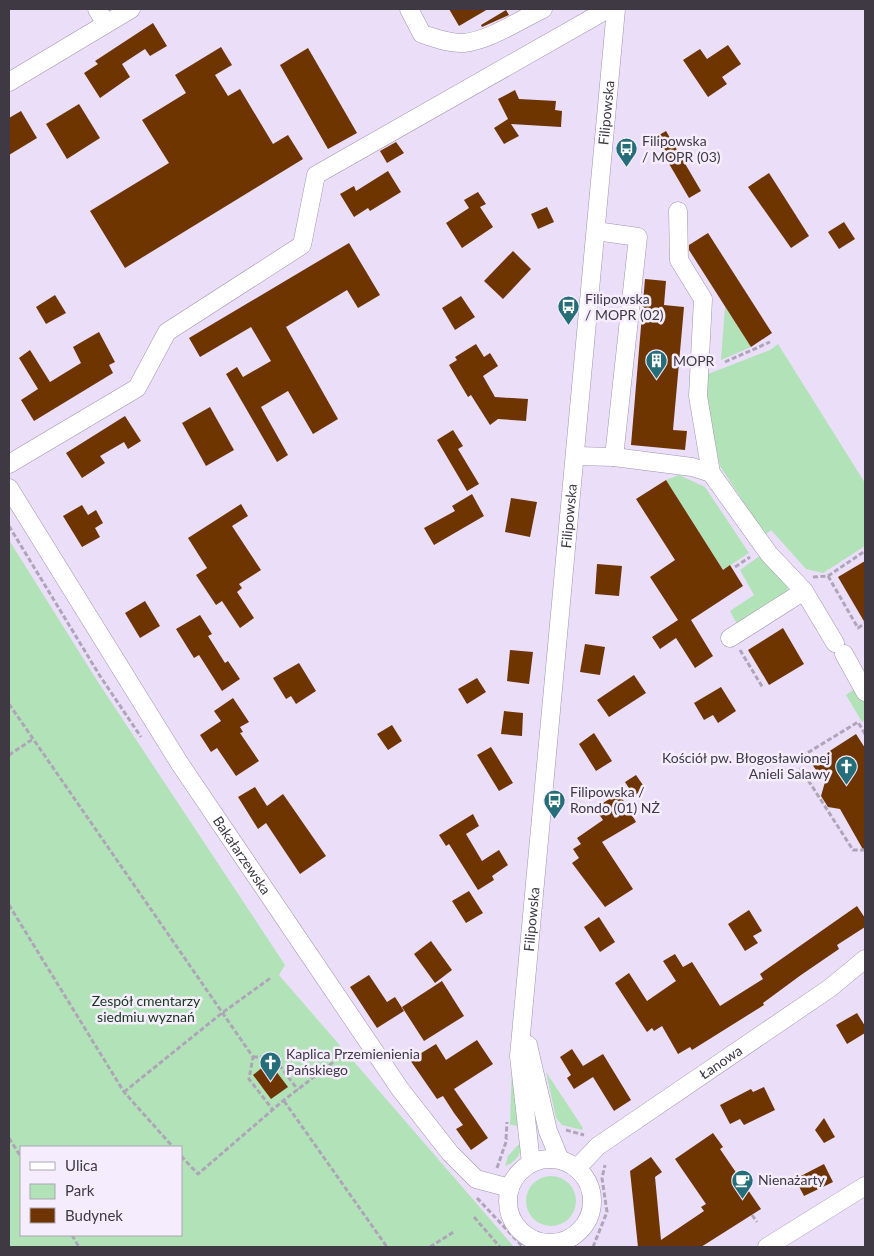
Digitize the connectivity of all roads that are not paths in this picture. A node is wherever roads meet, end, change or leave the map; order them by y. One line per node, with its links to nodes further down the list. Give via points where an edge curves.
1 (97, 9): 7 (street)
2 (131, 9): 7 (street)
3 (410, 9): 4 (street, via 422,34 463,43 478,40)
4 (544, 9)
5 (608, 9): 13 (street, via 316,175 302,245 167,332 137,388)
6 (616, 9): 10 (street, Filipowska)
7 (106, 24): 8 (street)
8 (9, 82)
9 (678, 211): 14 (street, via 679,260 703,298 698,396)
10 (596, 231): 11 (street, Filipowska); 12 (street, via 638,237)
11 (576, 456): 12 (street); 20 (street, Filipowska)
12 (614, 457): 14 (street, via 692,467)
13 (9, 464)
14 (712, 473): 16 (street, via 764,546)
15 (9, 488): 25 (street, Bakałarzewska, via 185,772 400,1089 450,1153 476,1179)
16 (804, 591): 17 (street); 18 (street)
17 (730, 638)
18 (865, 692)
19 (865, 958): 23 (street, Łanowa, via 830,988 598,1146)
20 (522, 1022): 21 (street, Filipowska, via 548,1131); 22 (street, Filipowska, via 519,1056)
21 (560, 1160): 22 (street); 23 (street)
22 (531, 1163): 25 (street, via 522,1169)
23 (577, 1168): 26 (street, via 590,1188 592,1201)
24 (865, 1186): 28 (street)
25 (510, 1188): 27 (street, via 510,1216 517,1228 534,1239)
26 (578, 1240): 27 (street, via 570,1238)
27 (555, 1245)
28 (767, 1247)

